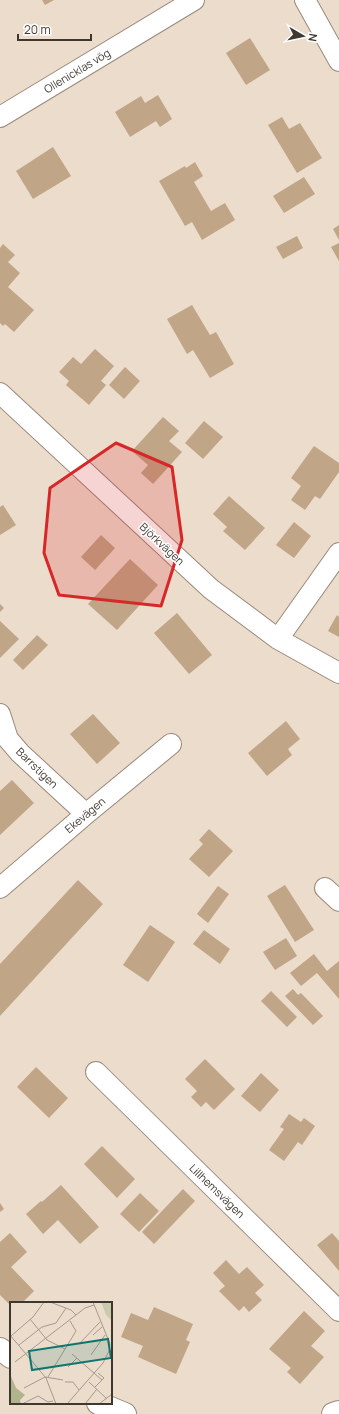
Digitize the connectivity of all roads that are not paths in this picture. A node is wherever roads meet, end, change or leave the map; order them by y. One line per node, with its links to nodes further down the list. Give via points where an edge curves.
1 (194, 0): 4 (street, Ollenicklas vög)
2 (305, 0): 3 (street)
3 (339, 61)
4 (0, 117)
5 (0, 393): 7 (street, Björkvägen, via 211,589)
6 (339, 553): 7 (street)
7 (278, 639): 8 (street, Björkvägen)
8 (339, 673)
9 (0, 714): 11 (street, Barrstigen, via 8,739 20,753)
10 (171, 744): 11 (street, Ekevägen)
11 (86, 814): 12 (street, Ekevägen)
12 (0, 888)
13 (96, 1072): 14 (street, Lillhemsvägen)
14 (339, 1311)
15 (0, 1349): 16 (street)
16 (10, 1356)
17 (100, 1404): 19 (street)
18 (339, 1412): 20 (street)
19 (125, 1414)
20 (333, 1414)

